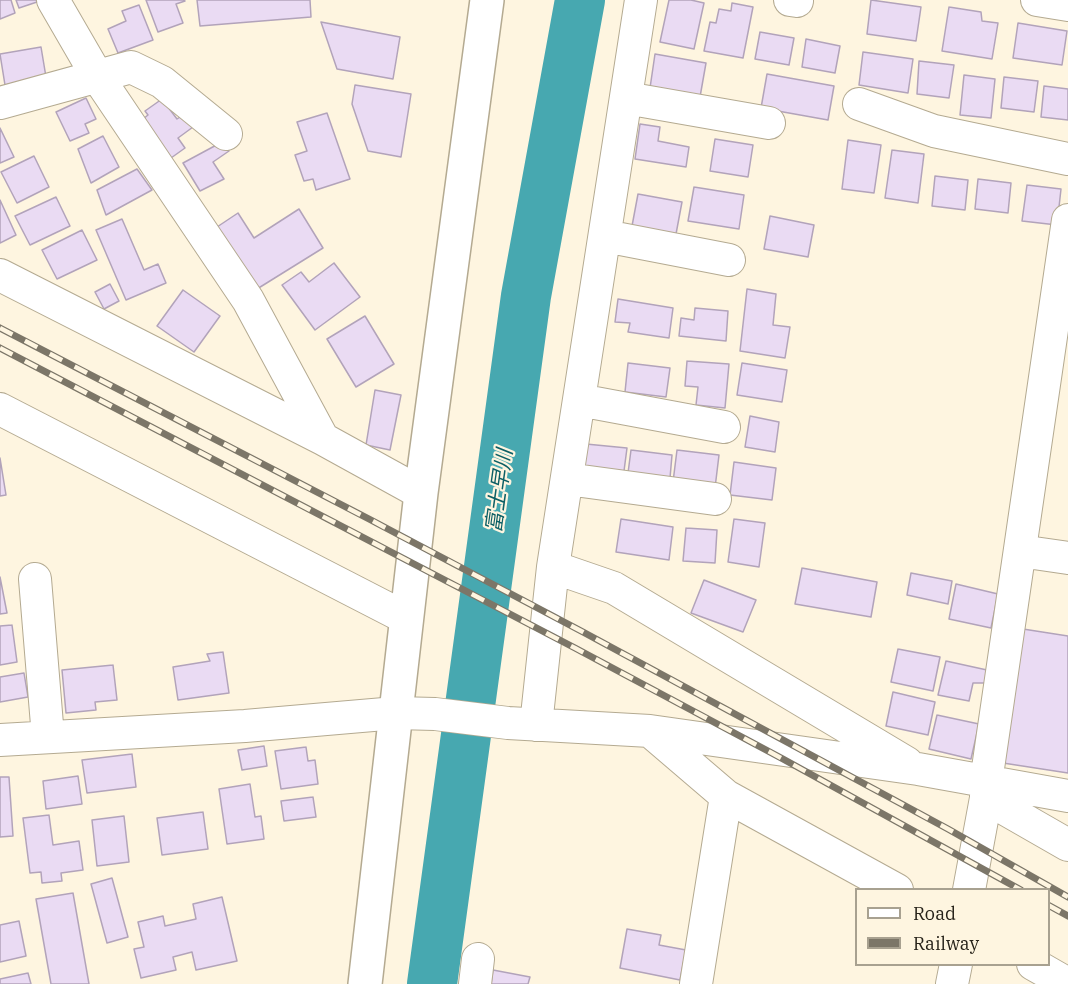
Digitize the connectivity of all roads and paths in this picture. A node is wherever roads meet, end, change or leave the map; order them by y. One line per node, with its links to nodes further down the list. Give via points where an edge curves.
1 (53, 0): 6 (street)
2 (487, 0): 22 (street)
3 (641, 0): 7 (street)
4 (1037, 0): 5 (street)
5 (1068, 5)
6 (97, 76): 8 (street); 11 (street, via 131,67 162,82); 20 (street, via 248,300)
7 (626, 98): 10 (street); 14 (street)
8 (0, 103)
9 (859, 104): 12 (street, via 934,131)
10 (769, 123)
11 (226, 134)
12 (1068, 159)
13 (1068, 220): 24 (street)
14 (605, 236): 15 (street); 17 (street)
15 (729, 260)
16 (0, 275): 20 (street)
17 (579, 400): 19 (street); 21 (street)
18 (0, 409): 28 (street)
19 (724, 427)
20 (322, 439): 22 (street)
21 (567, 479): 23 (street); 26 (street)
22 (421, 493): 28 (street)
23 (715, 500)
24 (1020, 551): 25 (street); 35 (street)
25 (1068, 558)
26 (553, 567): 30 (street); 34 (street, via 614,588)
27 (35, 579): 32 (street)
28 (406, 618): 29 (street)
29 (396, 713): 30 (street); 32 (street); 43 (street)
30 (522, 724): 31 (street)
31 (650, 732): 34 (street); 36 (street)
32 (48, 737): 33 (street)
33 (0, 740)
34 (918, 769): 35 (street)
35 (986, 790): 37 (street); 38 (street); 40 (street)
36 (726, 796): 39 (street); 44 (street)
37 (1068, 796)
38 (1068, 845)
39 (893, 888)
40 (969, 888)
41 (956, 966): 45 (street)
42 (1037, 966): 46 (street)
43 (365, 984)
44 (696, 984)
45 (952, 984)
46 (1068, 984)

